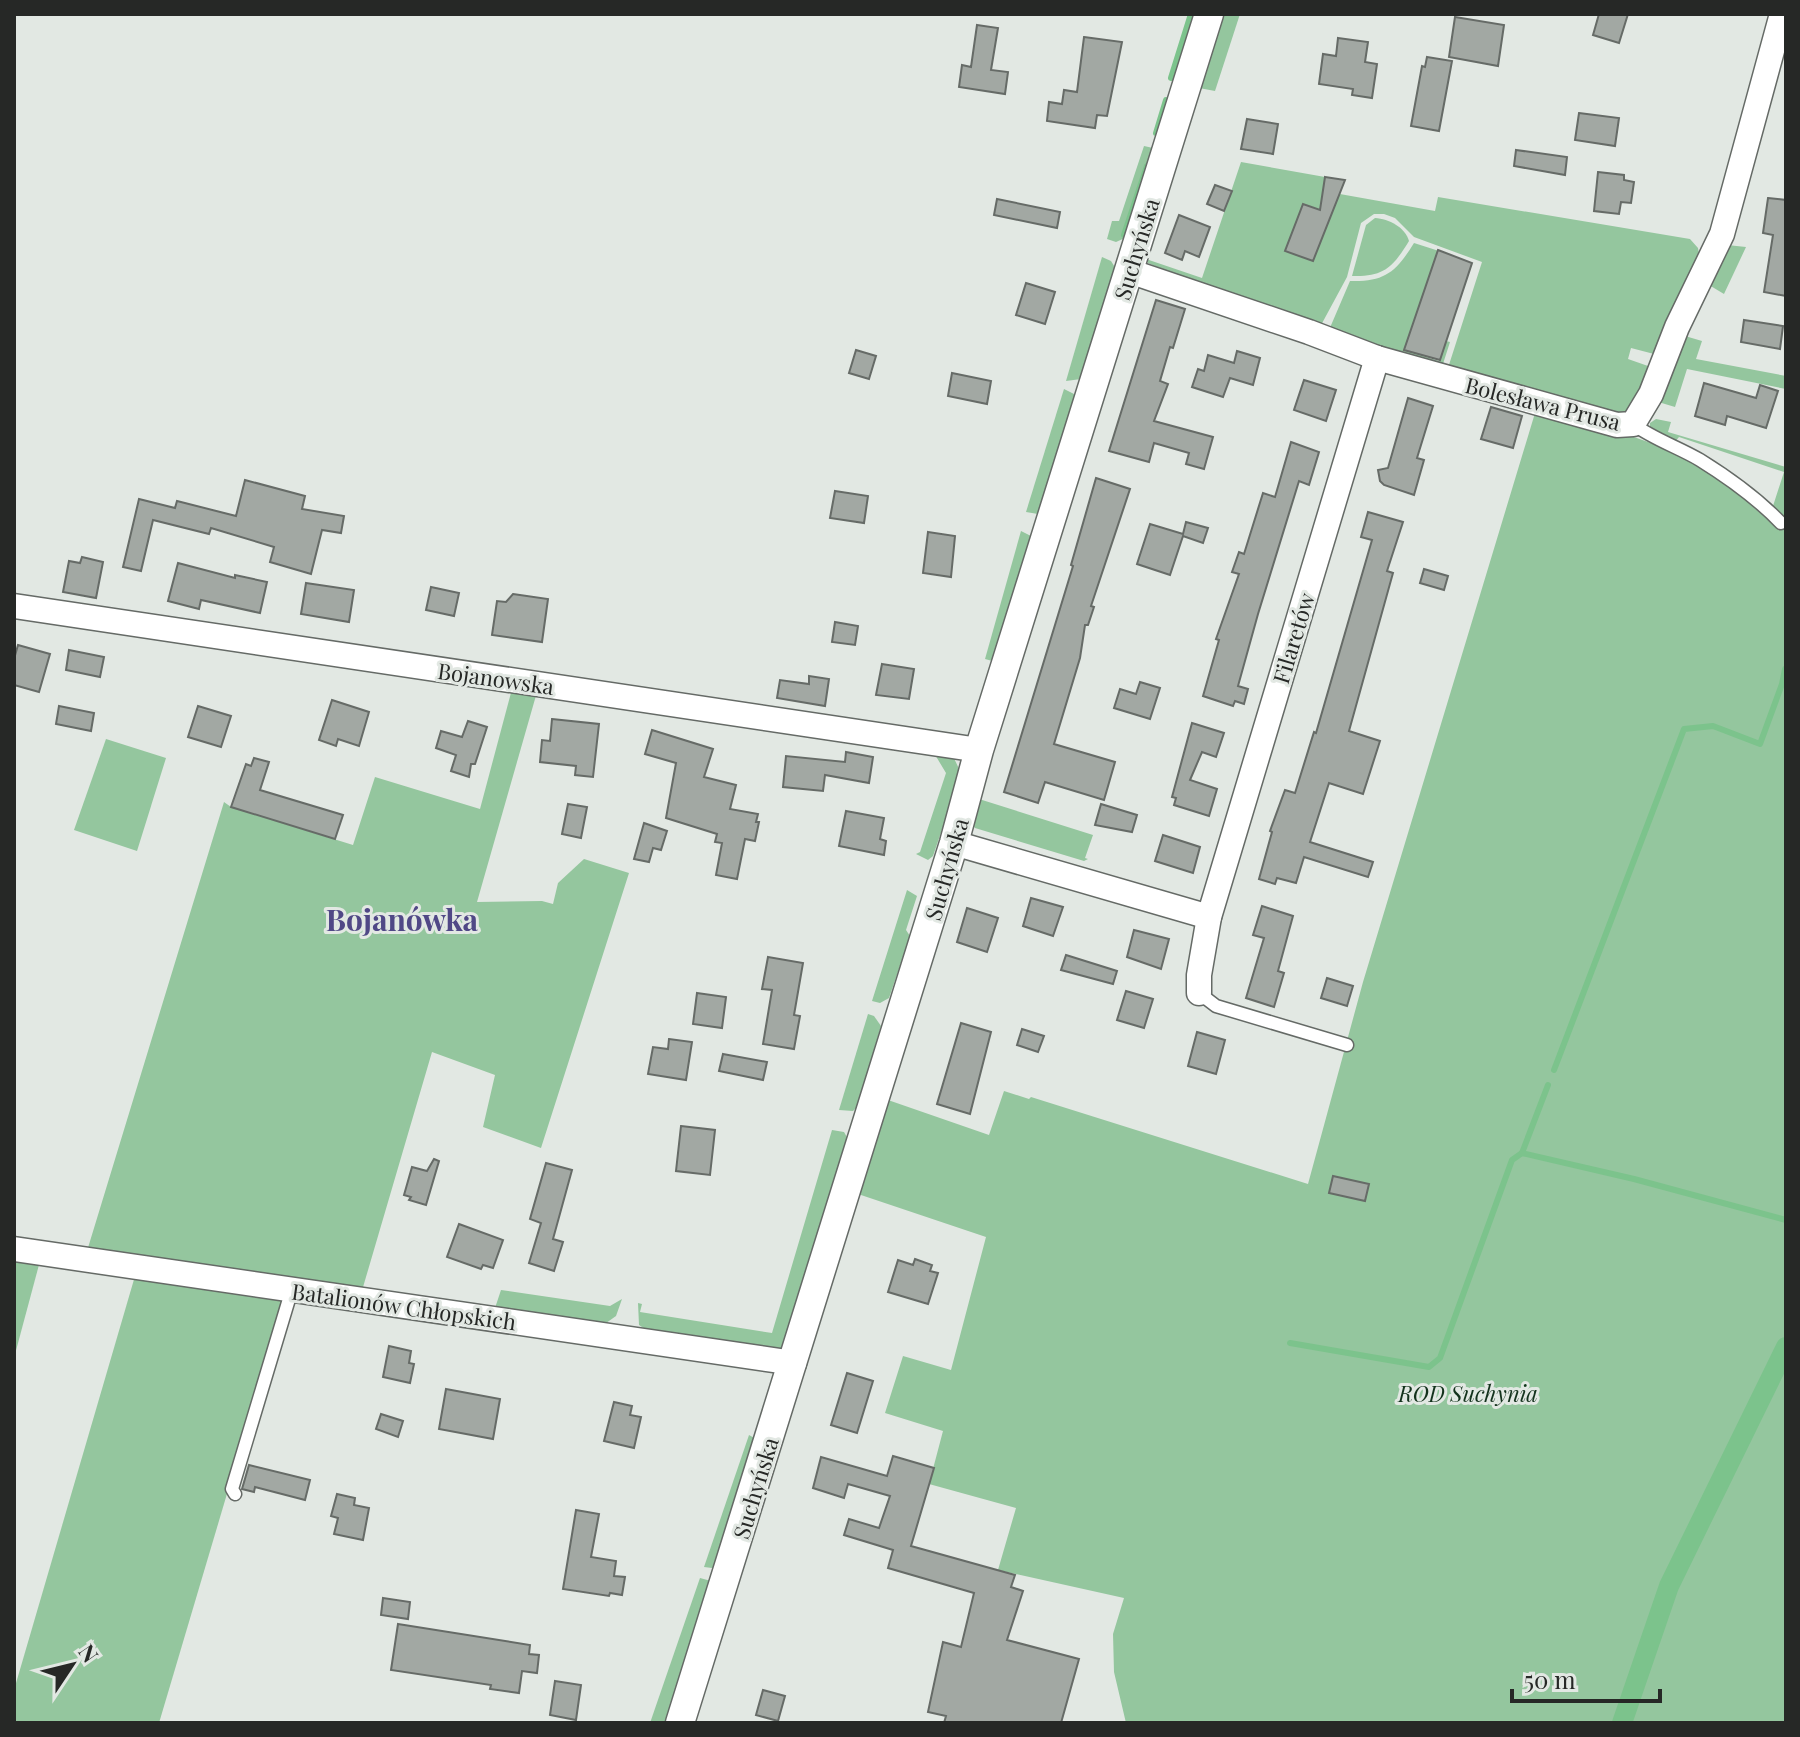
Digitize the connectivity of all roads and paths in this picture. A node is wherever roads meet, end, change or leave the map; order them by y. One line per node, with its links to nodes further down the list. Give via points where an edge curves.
1 (1209, 14): 3 (street, Suchyńska)
2 (1782, 14): 5 (street, Bolesława Prusa, via 1722,234)
3 (1129, 271): 4 (street, Bolesława Prusa); 8 (street, Suchyńska)
4 (1377, 358): 5 (street, Bolesława Prusa, via 1617,425); 10 (street, Filaretów)
5 (1633, 424): 6 (lane, via 1710,466)
6 (1781, 523)
7 (14, 606): 8 (street, Bojanowska)
8 (979, 750): 9 (street, Suchyńska)
9 (954, 843): 10 (street); 15 (street, Suchyńska)
10 (1209, 917): 11 (street, Filaretów)
11 (1199, 993): 12 (lane, via 1216,1006)
12 (1347, 1045)
13 (14, 1249): 14 (street, Batalionów Chłopskich)
14 (292, 1289): 15 (street, Batalionów Chłopskich); 16 (lane, via 232,1489)
15 (794, 1363): 17 (street, Suchyńska)
16 (235, 1494)
17 (680, 1723)

